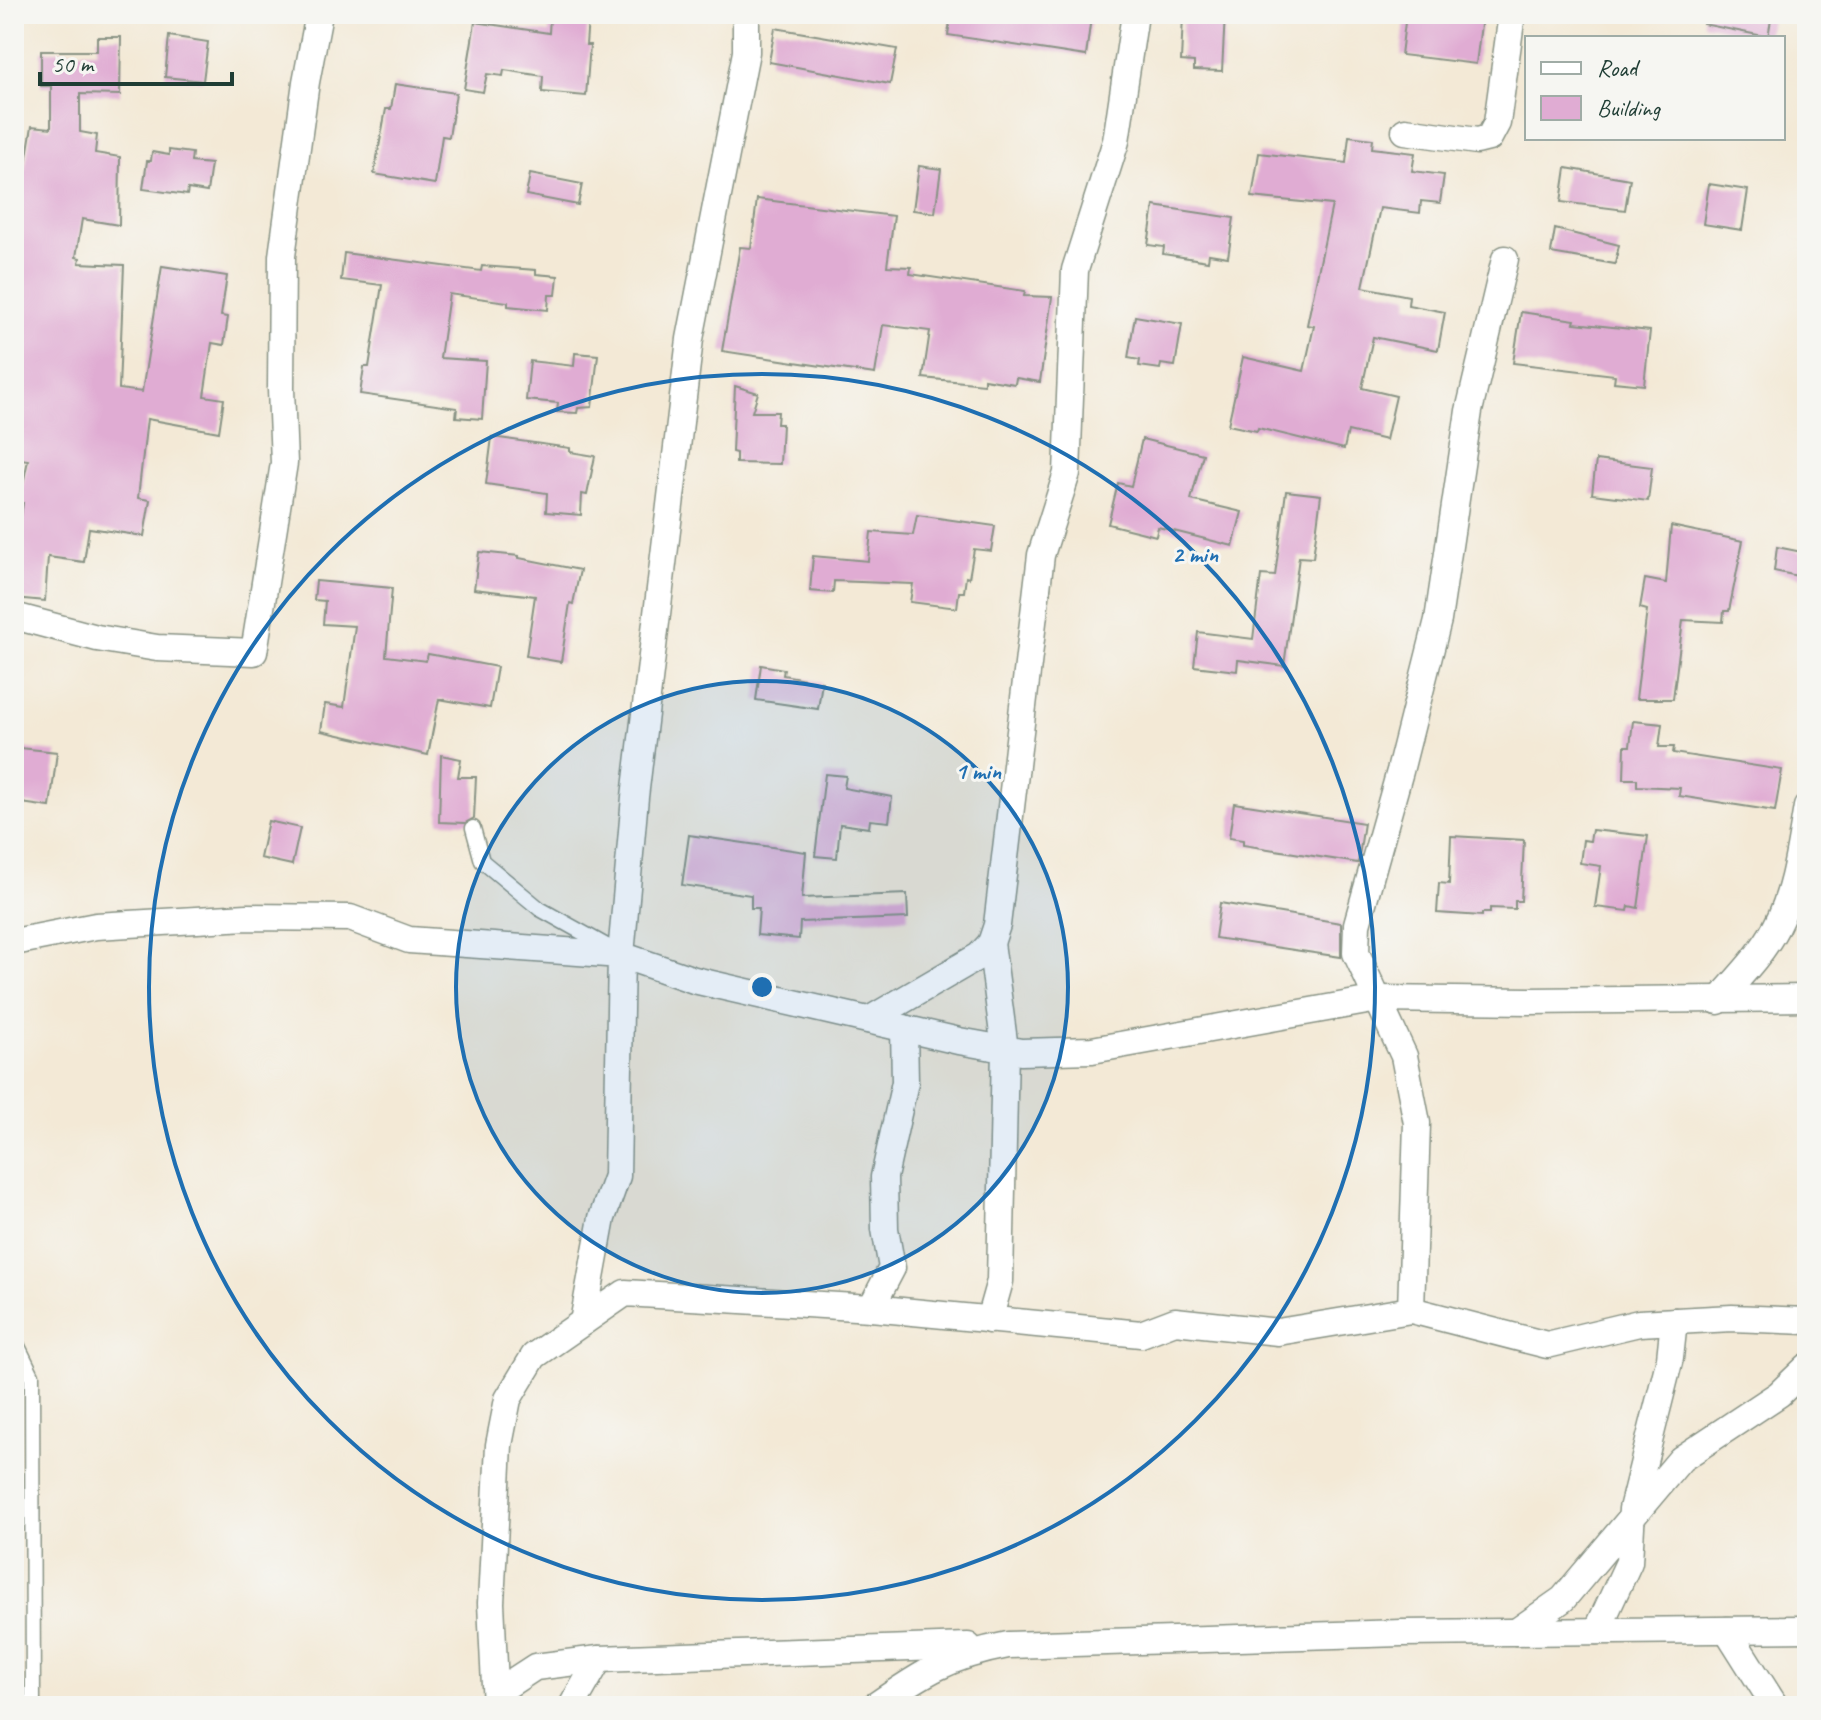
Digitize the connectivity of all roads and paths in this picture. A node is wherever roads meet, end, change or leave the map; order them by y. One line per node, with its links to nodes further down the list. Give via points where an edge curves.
1 (319, 14): 7 (street, via 282,256 284,463 254,652 157,648)
2 (746, 14): 12 (street, via 746,52 690,339)
3 (1135, 14): 11 (street, via 1116,141 1075,270 1067,473 1041,555)
4 (1512, 14): 5 (street, via 1497,123 1489,138)
5 (1405, 131)
6 (1505, 259): 14 (street, via 1469,411 1438,620 1357,924 1356,953)
7 (14, 616)
8 (1807, 807): 15 (street, via 1795,875 1776,927)
9 (473, 828): 12 (lane, via 482,861 540,909)
10 (14, 942): 12 (street, via 96,926 247,917 350,918 409,940)
11 (991, 943): 16 (street, via 979,956); 18 (street)
12 (621, 955): 16 (street, via 694,980); 24 (street, via 617,1176 602,1218)
13 (1807, 998): 15 (street)
14 (1378, 999): 15 (street); 18 (street, via 1092,1050); 20 (street, via 1404,1056 1417,1123)
15 (1718, 1001)
16 (869, 1020): 17 (street)
17 (904, 1028): 18 (street); 19 (street, via 905,1082 884,1177 892,1268)
18 (1005, 1049): 21 (street, via 1000,1281)
19 (871, 1308): 21 (street); 24 (street, via 625,1293)
20 (1411, 1310): 21 (street, via 1278,1332 1175,1321 1141,1334); 22 (street, via 1547,1345 1639,1323)
21 (989, 1320)
22 (1674, 1321): 23 (street); 27 (street)
23 (1807, 1321)
24 (583, 1322): 34 (street, via 534,1356 508,1399 499,1445 491,1603)
25 (14, 1338): 35 (lane, via 32,1375)
26 (1807, 1367): 27 (street, via 1779,1394 1681,1459)
27 (1631, 1518): 30 (street, via 1629,1562); 31 (street, via 1563,1599)
28 (1807, 1629): 29 (street)
29 (1727, 1630): 30 (street); 38 (street)
30 (1597, 1631): 31 (street)
31 (1516, 1632): 32 (street)
32 (1008, 1645): 33 (street); 37 (street, via 969,1652 926,1671)
33 (599, 1659): 34 (street, via 535,1667); 36 (street)
34 (496, 1699)
35 (33, 1706)
36 (572, 1706)
37 (875, 1706)
38 (1775, 1706)

